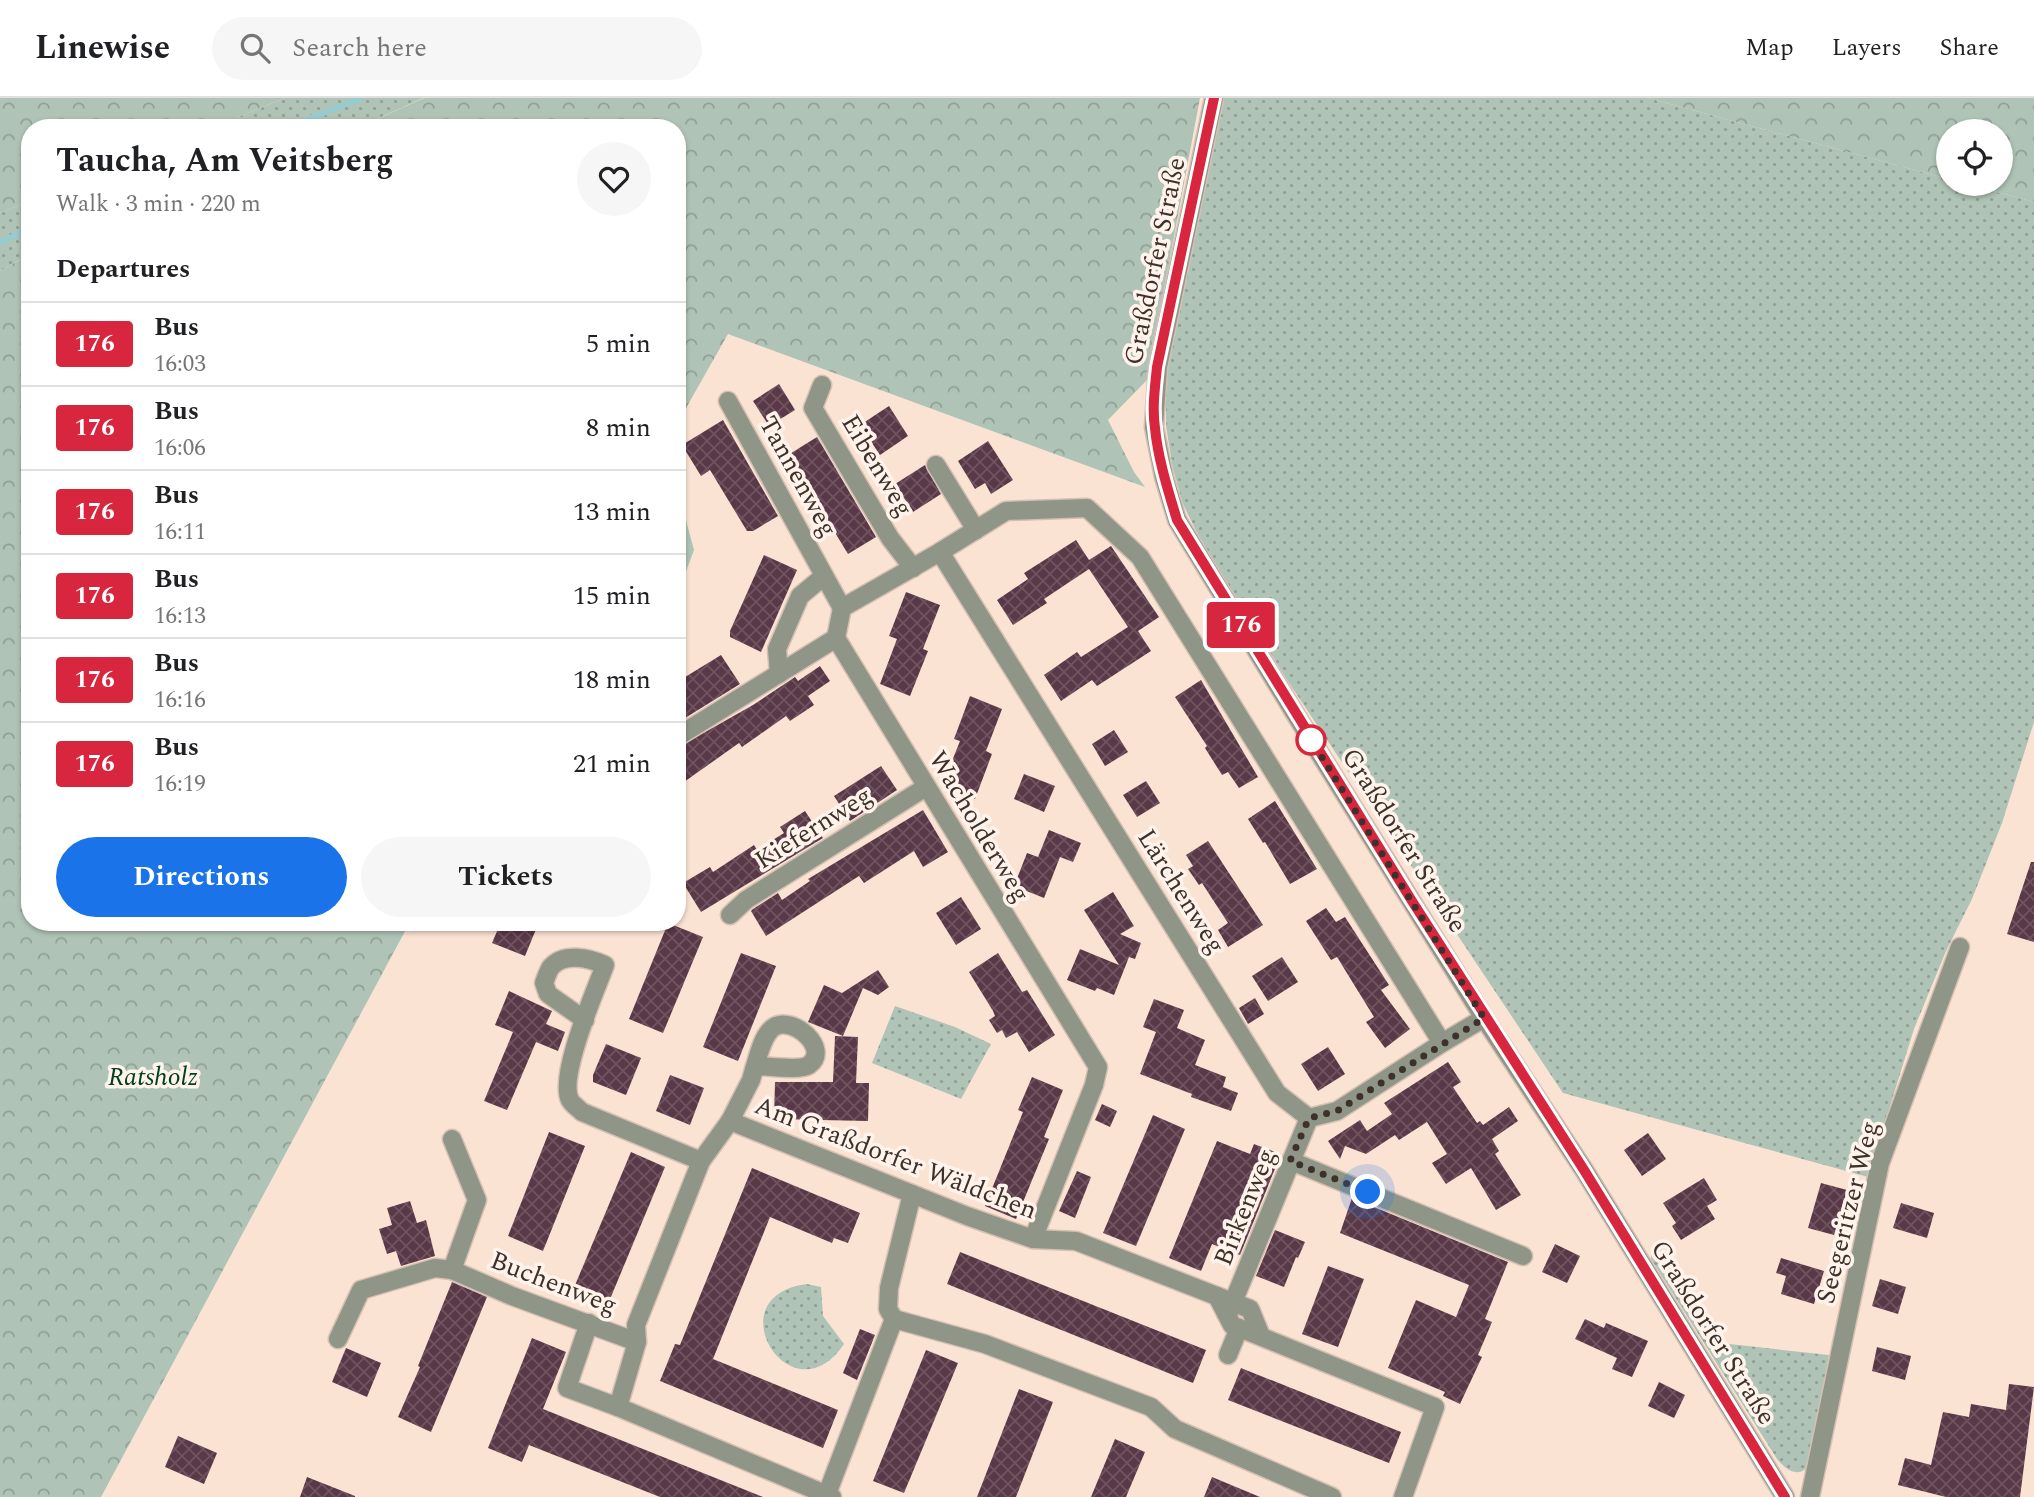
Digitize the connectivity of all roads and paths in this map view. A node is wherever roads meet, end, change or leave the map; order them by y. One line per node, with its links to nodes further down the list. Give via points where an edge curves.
1 (1214, 98): 16 (street, Graßdorfer Straße, via 1157,367 1154,427 1164,477 1177,520)
2 (822, 385): 7 (street, Eibenweg, via 814,408 890,538)
3 (728, 401): 8 (street, Tannenweg)
4 (936, 465): 5 (street)
5 (976, 530): 6 (street); 18 (street, via 1006,511 1087,508 1140,557)
6 (940, 552): 7 (street); 20 (street, Lärchenweg, via 1277,1093)
7 (913, 568): 9 (street)
8 (824, 576): 9 (street, Tannenweg); 11 (street, Tannenweg, via 800,596 777,649)
9 (842, 608): 10 (street)
10 (835, 638): 11 (street); 13 (street, Wacholderweg)
11 (779, 674): 12 (street)
12 (686, 731)
13 (926, 787): 14 (street, Kiefernweg, via 746,900); 26 (street, Wacholderweg, via 1098,1067)
14 (730, 915)
15 (1960, 947): 41 (street, Seegeritzer Weg, via 1880,1163)
16 (1484, 1018): 18 (street); 40 (street, Graßdorfer Straße, via 1584,1170)
17 (585, 1020): 23 (street, via 569,1065 566,1084 570,1101 582,1112)
18 (1442, 1043): 20 (street, via 1337,1111)
19 (755, 1066): 21 (street)
20 (1309, 1118): 24 (street, Birkenweg)
21 (730, 1121): 23 (street, Am Graßdorfer Wäldchen); 25 (street, Am Graßdorfer Wäldchen)
22 (452, 1139): 28 (street, Buchenweg, via 477,1200)
23 (701, 1161): 34 (street, Am Graßdorfer Wäldchen, via 636,1325)
24 (1290, 1161): 27 (street); 29 (street, Birkenweg)
25 (912, 1194): 26 (street, Am Graßdorfer Wäldchen); 30 (street, via 889,1288 888,1309)
26 (1033, 1240): 29 (street, Am Graßdorfer Wäldchen, via 1076,1241)
27 (1523, 1256)
28 (452, 1270): 31 (street, Buchenweg); 33 (street, Buchenweg, via 435,1268 361,1290)
29 (1229, 1310): 32 (street, Am Graßdorfer Wäldchen); 32 (street, Am Graßdorfer Wäldchen, via 1250,1309); 35 (street, Birkenweg)
30 (894, 1319): 37 (street); 38 (street, via 985,1344 1151,1407 1175,1429)
31 (589, 1323): 34 (street, Buchenweg); 36 (street, via 567,1388)
32 (1261, 1336): 39 (street, Am Graßdorfer Wäldchen, via 1435,1407)
33 (338, 1339)
34 (637, 1342): 36 (street, Am Graßdorfer Wäldchen)
35 (1228, 1355)
36 (618, 1407): 37 (street)
37 (830, 1496)
38 (1332, 1497)
39 (1404, 1497)
40 (1785, 1497)
41 (1810, 1497)

